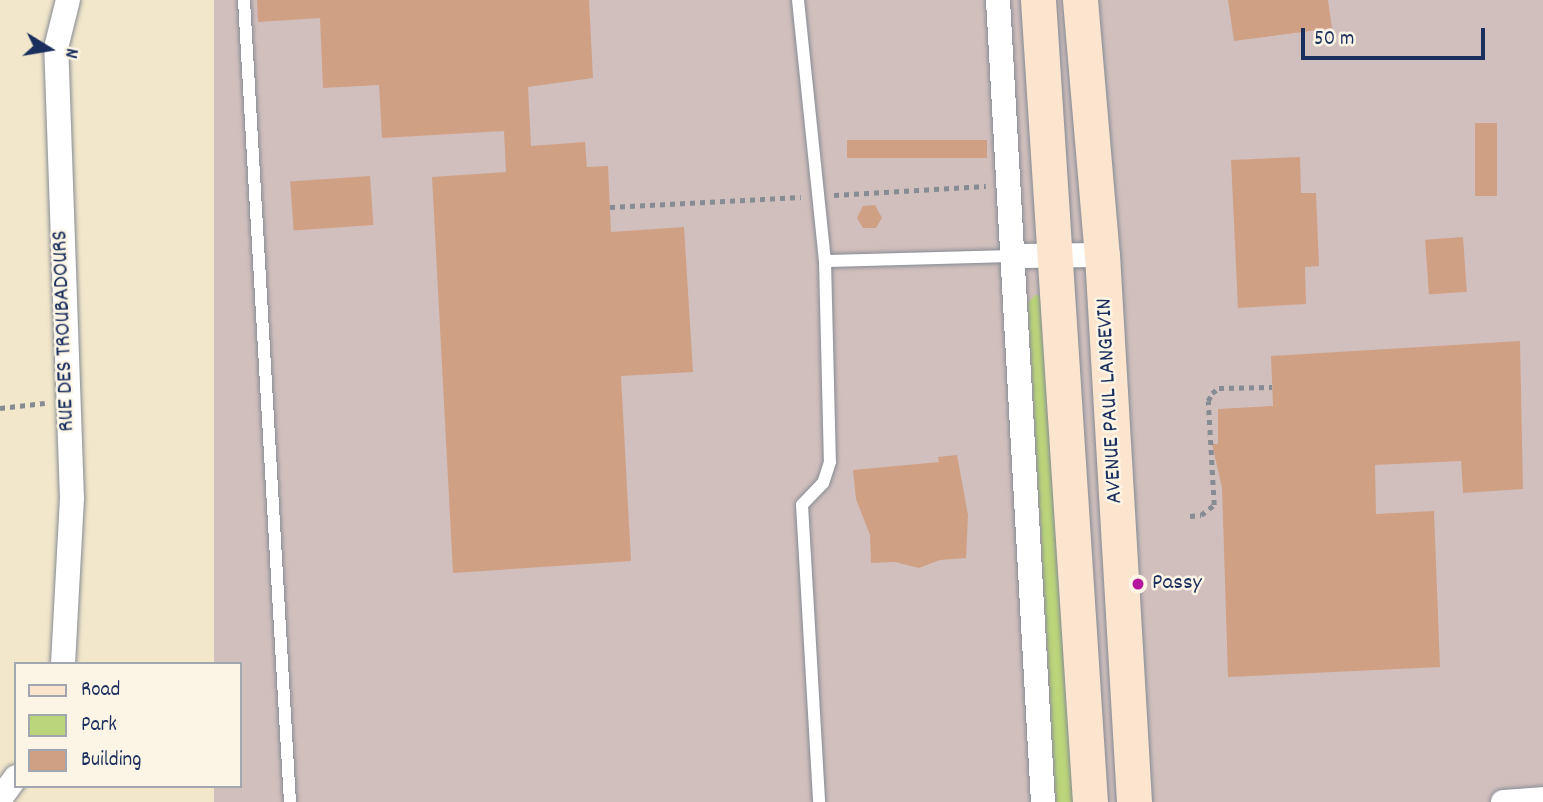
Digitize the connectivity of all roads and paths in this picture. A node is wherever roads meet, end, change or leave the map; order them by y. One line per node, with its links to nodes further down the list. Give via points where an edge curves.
1 (68, 0): 12 (street, RUE DES TROUBADOURS, via 56,48)
2 (244, 0): 19 (lane)
3 (798, 0): 10 (lane)
4 (998, 0): 8 (street)
5 (1038, 0): 9 (main road, AVENUE PAUL LANGEVIN)
6 (1080, 0): 7 (main road, AVENUE PAUL LANGEVIN)
7 (1102, 255): 9 (street); 23 (main road, AVENUE PAUL LANGEVIN)
8 (1015, 256): 9 (street); 10 (lane); 21 (street)
9 (1058, 257): 22 (main road, AVENUE PAUL LANGEVIN)
10 (825, 261): 20 (lane, via 830,462 824,483 802,505)
11 (1272, 387): 14 (path, via 1219,388 1212,393 1208,401 1214,505 1201,515)
12 (67, 400): 13 (path); 15 (street, RUE DES TROUBADOURS, via 72,499)
13 (0, 408)
14 (1190, 516)
15 (62, 662)
16 (14, 780): 17 (street)
17 (0, 799)
18 (1543, 799): 24 (street)
19 (290, 802)
20 (820, 802)
21 (1043, 802)
22 (1090, 802)
23 (1134, 802)
24 (1503, 802)

